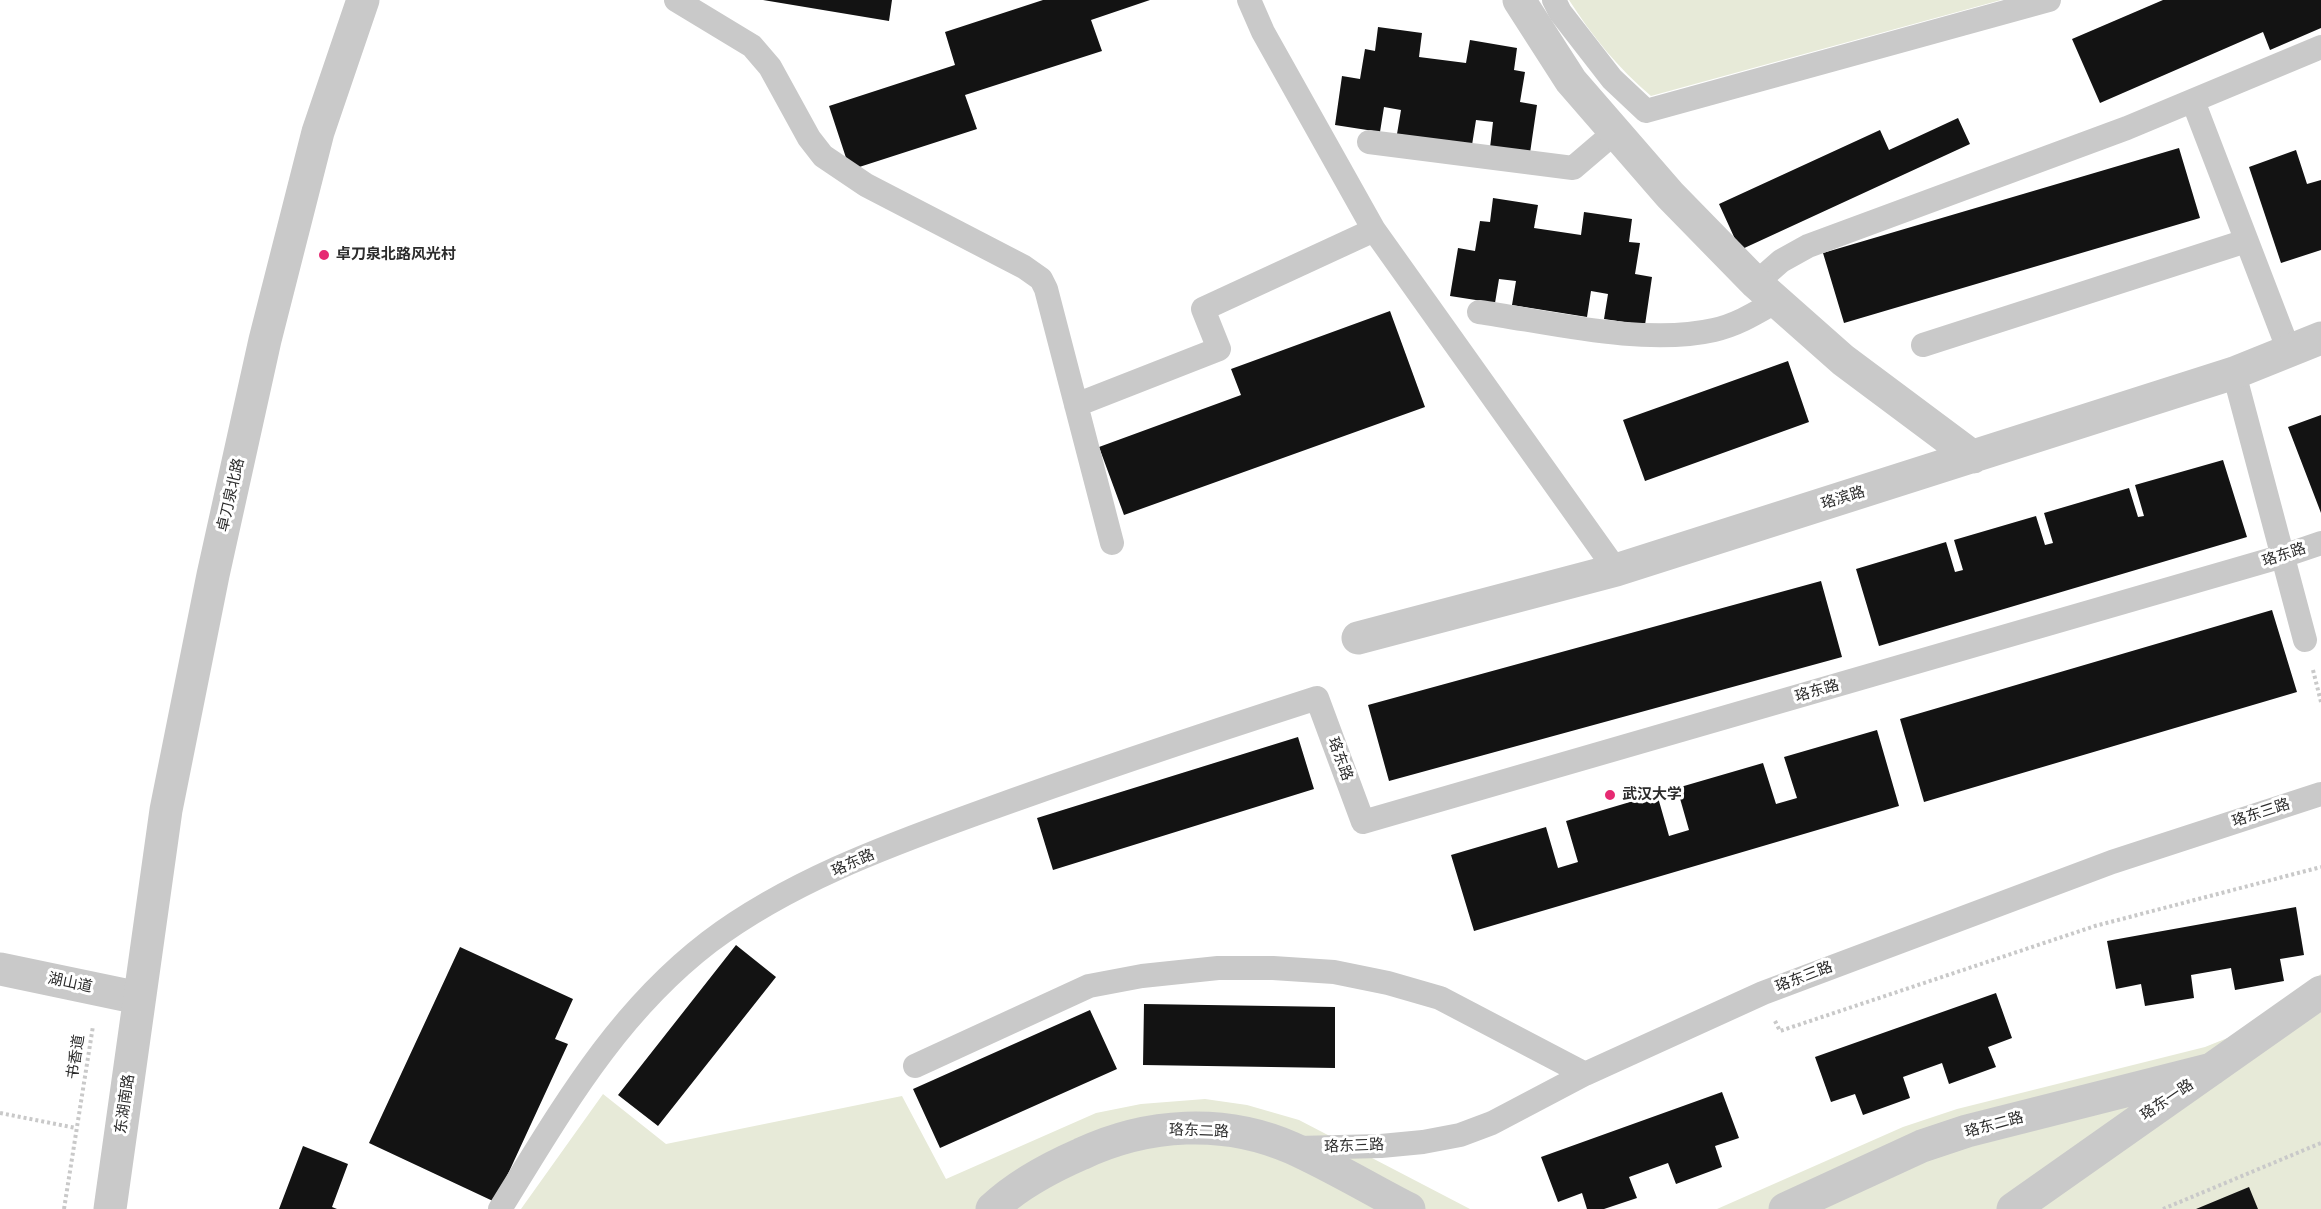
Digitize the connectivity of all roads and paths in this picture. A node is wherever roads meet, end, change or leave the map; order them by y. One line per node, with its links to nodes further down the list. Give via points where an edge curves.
1 (363, 0): 32 (street, 卓刀泉北路, via 318,132 263,351 166,810)
2 (676, 0): 19 (lane, via 752,46 770,66 822,156 866,185 1041,279)
3 (1249, 0): 11 (lane)
4 (1554, 0): 5 (lane, via 1612,79 1646,111)
5 (2049, 0)
6 (1514, 1): 9 (street)
7 (2321, 47): 8 (lane)
8 (2193, 101): 12 (lane); 13 (lane, via 1808,246 1782,261)
9 (1614, 133): 10 (lane, via 1573,168); 13 (street)
10 (1369, 142)
11 (1374, 230): 19 (lane, via 1203,309 1219,349); 24 (lane)
12 (2246, 241): 16 (lane); 17 (lane)
13 (1766, 292): 14 (lane, via 1740,321 1713,330 1680,334 1612,332); 20 (street, via 1843,360)
14 (1479, 312)
15 (2321, 338): 17 (street, 珞滨路)
16 (1923, 345)
17 (2289, 351): 18 (street, 珞滨路)
18 (2234, 373): 20 (street, 珞滨路); 23 (lane)
19 (1076, 405): 21 (lane)
20 (1973, 458): 24 (street, 珞滨路)
21 (1112, 543)
22 (2321, 543): 23 (lane, 珞东路)
23 (2283, 556): 26 (lane); 43 (lane, 珞东路, via 1363,822 1317,698 1089,772 904,840 803,885 748,914 708,943 618,1029 581,1078)
24 (1616, 570): 25 (street, 珞滨路)
25 (1358, 638)
26 (2305, 640)
27 (2321, 794): 36 (lane, 珞东三路, via 2112,861 1933,927 1763,993)
28 (2321, 867): 33 (path, via 2095,926)
29 (0, 969): 30 (street, 湖山道)
30 (99, 990): 32 (street, 湖山道); 38 (path, 书香道)
31 (2321, 993): 35 (street, 珞东一路)
32 (139, 998): 42 (street, 东湖南路)
33 (1808, 1022)
34 (915, 1066): 36 (lane, via 1089,986 1142,976 1273,968 1334,972 1440,998)
35 (2212, 1069): 46 (street, 珞东二路, via 1967,1131 1922,1146); 47 (street, 珞东一路)
36 (1585, 1074): 40 (lane, 珞东三路, via 1492,1123 1460,1135 1381,1146)
37 (0, 1113): 38 (path)
38 (76, 1128): 41 (path, 书香道)
39 (2321, 1143): 48 (path)
40 (1291, 1148): 44 (street, 珞东二路, via 1223,1130 1149,1130 1103,1143 1066,1160 1035,1177); 45 (street, 珞东二路)
41 (64, 1209)
42 (110, 1209)
43 (500, 1209)
44 (993, 1209)
45 (1409, 1209)
46 (1785, 1209)
47 (2013, 1209)
48 (2163, 1209)

